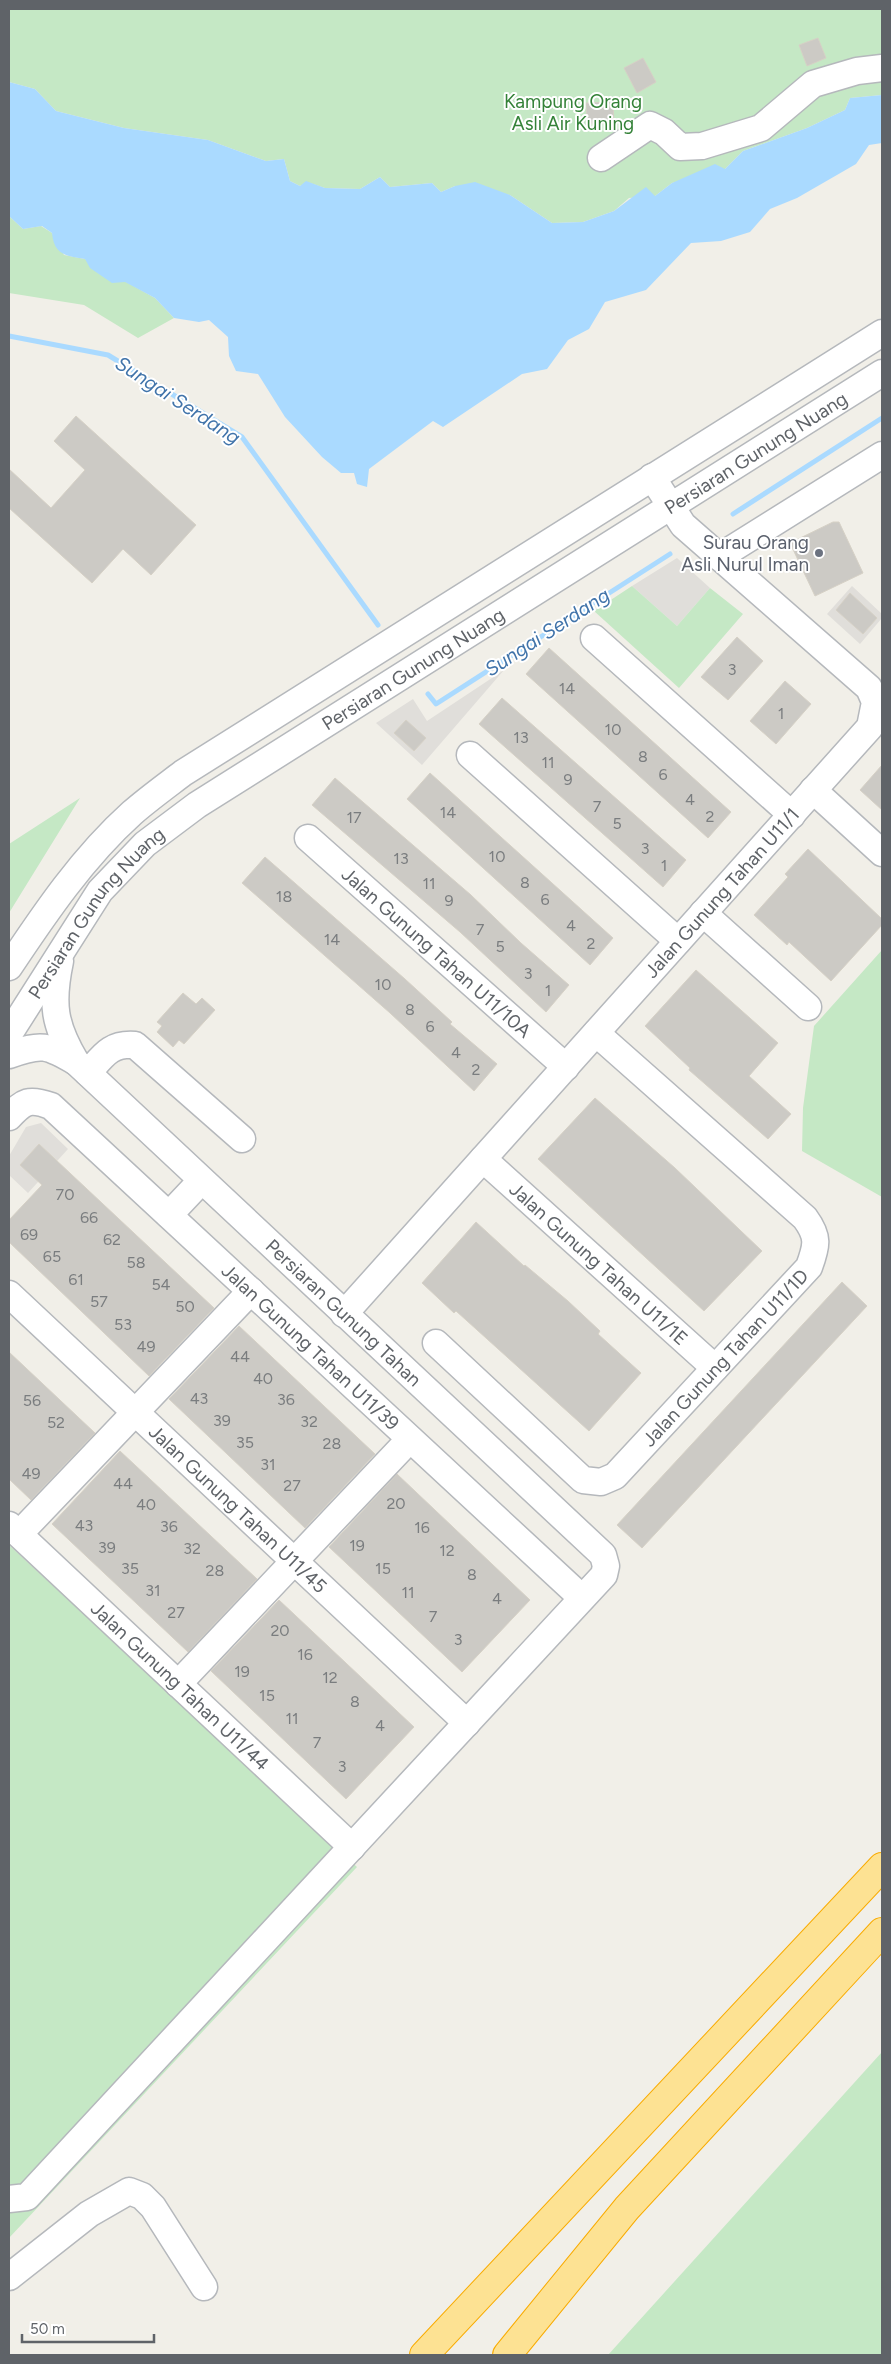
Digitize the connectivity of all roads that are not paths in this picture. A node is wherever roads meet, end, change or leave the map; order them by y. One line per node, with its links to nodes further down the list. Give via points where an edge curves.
1 (882, 68): 2 (street, via 857,71 813,84 761,128 702,146 680,147 664,132 650,125)
2 (601, 158)
3 (882, 333): 6 (street, Persiaran Gunung Nuang)
4 (882, 374): 7 (street, Persiaran Gunung Nuang)
5 (882, 456): 8 (street)
6 (652, 477): 7 (street, Jalan Gunung Tahan U11/1); 19 (street, Persiaran Gunung Nuang, via 183,773 132,813 95,850 44,913)
7 (671, 506): 8 (street, Jalan Gunung Tahan U11/1, via 683,525); 18 (street, Persiaran Gunung Nuang, via 196,805 145,844 100,891)
8 (719, 557): 10 (street, Jalan Gunung Tahan U11/1, via 869,688)
9 (594, 638): 13 (street)
10 (879, 703): 12 (street, Jalan Gunung Tahan U11/1, via 870,727)
11 (470, 755): 17 (street)
12 (813, 790): 13 (street, Jalan Gunung Tahan U11/1); 15 (street)
13 (792, 815): 16 (street, Jalan Gunung Tahan U11/1)
14 (308, 838): 24 (street, Jalan Gunung Tahan U11/10A)
15 (882, 853)
16 (703, 913): 17 (street, Jalan Gunung Tahan U11/1); 20 (street)
17 (678, 941): 22 (street, Jalan Gunung Tahan U11/1)
18 (62, 949): 21 (street, Persiaran Gunung Nuang); 25 (street, via 54,986 54,1012 62,1038)
19 (9, 967)
20 (808, 1008)
21 (9, 1034)
22 (596, 1034): 24 (street, Jalan Gunung Tahan U11/1); 35 (street, Jalan Gunung Tahan U11/1D, via 805,1218 815,1231 815,1251 808,1267)
23 (9, 1055): 25 (street, via 27,1048 51,1047)
24 (566, 1067): 28 (street, Jalan Gunung Tahan U11/1)
25 (82, 1068): 27 (street, via 121,1044 135,1045); 29 (street, Persiaran Gunung Tahan)
26 (9, 1117): 30 (street, Jalan Gunung Tahan U11/39, via 22,1103 36,1100 51,1106)
27 (242, 1139)
28 (483, 1159): 33 (street, Jalan Gunung Tahan U11/1); 35 (street, Jalan Gunung Tahan U11/1E)
29 (202, 1181): 30 (street); 33 (street, Persiaran Gunung Tahan)
30 (169, 1215): 31 (street, Jalan Gunung Tahan U11/39)
31 (251, 1291): 36 (street); 37 (street, Jalan Gunung Tahan U11/39)
32 (9, 1294): 36 (street, Jalan Gunung Tahan U11/45)
33 (344, 1314): 40 (street, Persiaran Gunung Tahan, via 603,1555 604,1576)
34 (436, 1343): 35 (street, Jalan Gunung Tahan U11/1D, via 583,1480 600,1482 615,1476)
35 (715, 1368)
36 (135, 1412): 38 (street); 39 (street, Jalan Gunung Tahan U11/45)
37 (410, 1439): 39 (street); 40 (street, Jalan Gunung Tahan U11/39)
38 (14, 1529): 41 (street, Jalan Gunung Tahan U11/44)
39 (294, 1561): 41 (street); 42 (street, Jalan Gunung Tahan U11/45)
40 (582, 1598): 42 (street)
41 (178, 1684): 43 (street, Jalan Gunung Tahan U11/44)
42 (467, 1722): 43 (street)
43 (346, 1853): 46 (street, via 27,2197)
44 (882, 1868): 49 (highway)
45 (882, 1932): 50 (highway, via 627,2208)
46 (9, 2199)
47 (9, 2277): 48 (street, via 89,2214 129,2191 142,2196 153,2206)
48 (204, 2287)
49 (424, 2355)
50 (507, 2355)

